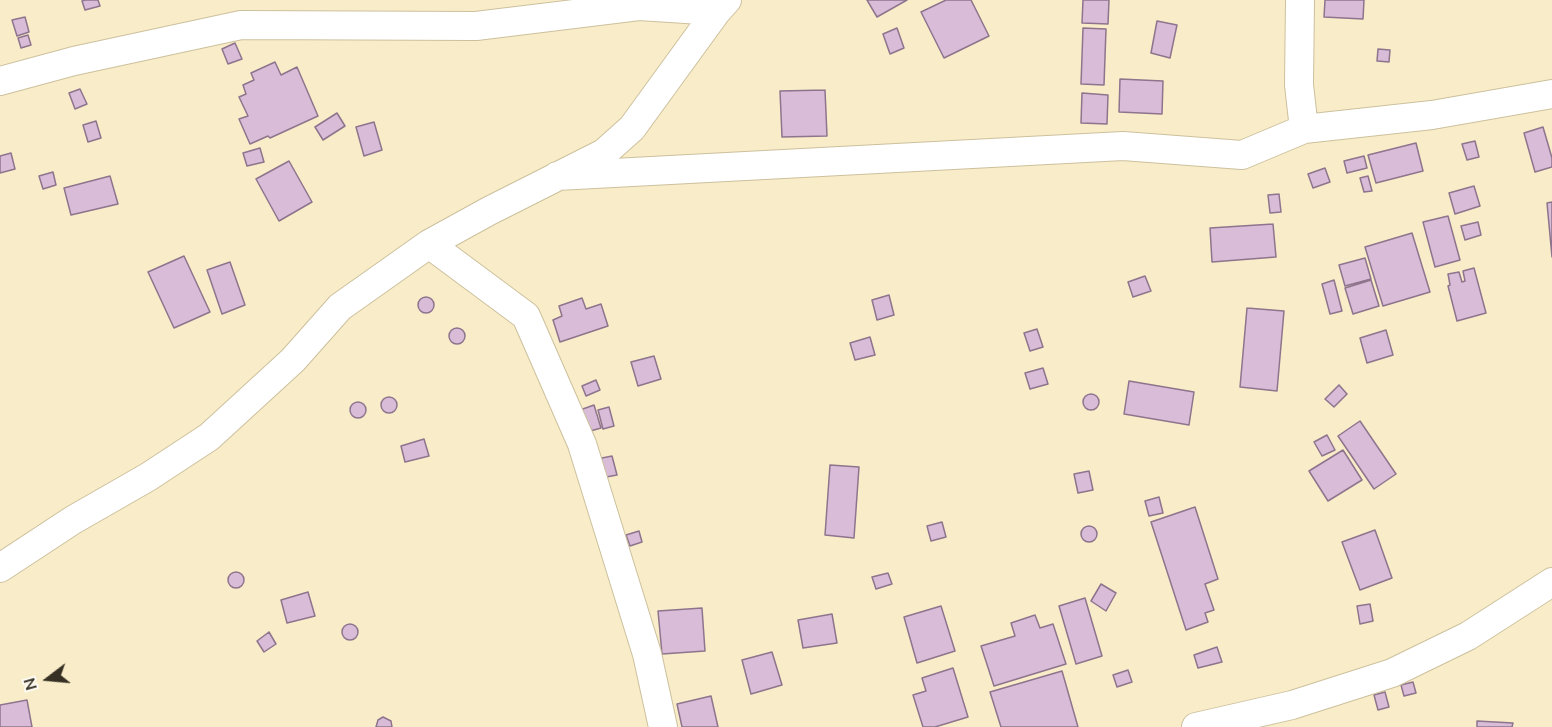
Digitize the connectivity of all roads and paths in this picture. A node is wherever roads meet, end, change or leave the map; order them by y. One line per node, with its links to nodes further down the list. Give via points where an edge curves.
1 (1300, 0): 5 (street, via 1299,85)
2 (722, 6): 3 (street, via 639,6 476,26 241,25); 6 (street, via 632,128 604,153)
3 (0, 81)
4 (1552, 94): 5 (street, via 1432,115)
5 (1304, 129): 6 (street, via 1242,155 1123,146)
6 (557, 176): 7 (street)
7 (429, 244): 8 (street, via 340,307 293,360 209,437); 10 (street, via 526,316 582,444 647,654)
8 (0, 568)
9 (1552, 582): 11 (street, via 1468,636 1392,674 1292,705)
10 (663, 727)
11 (1196, 727)

